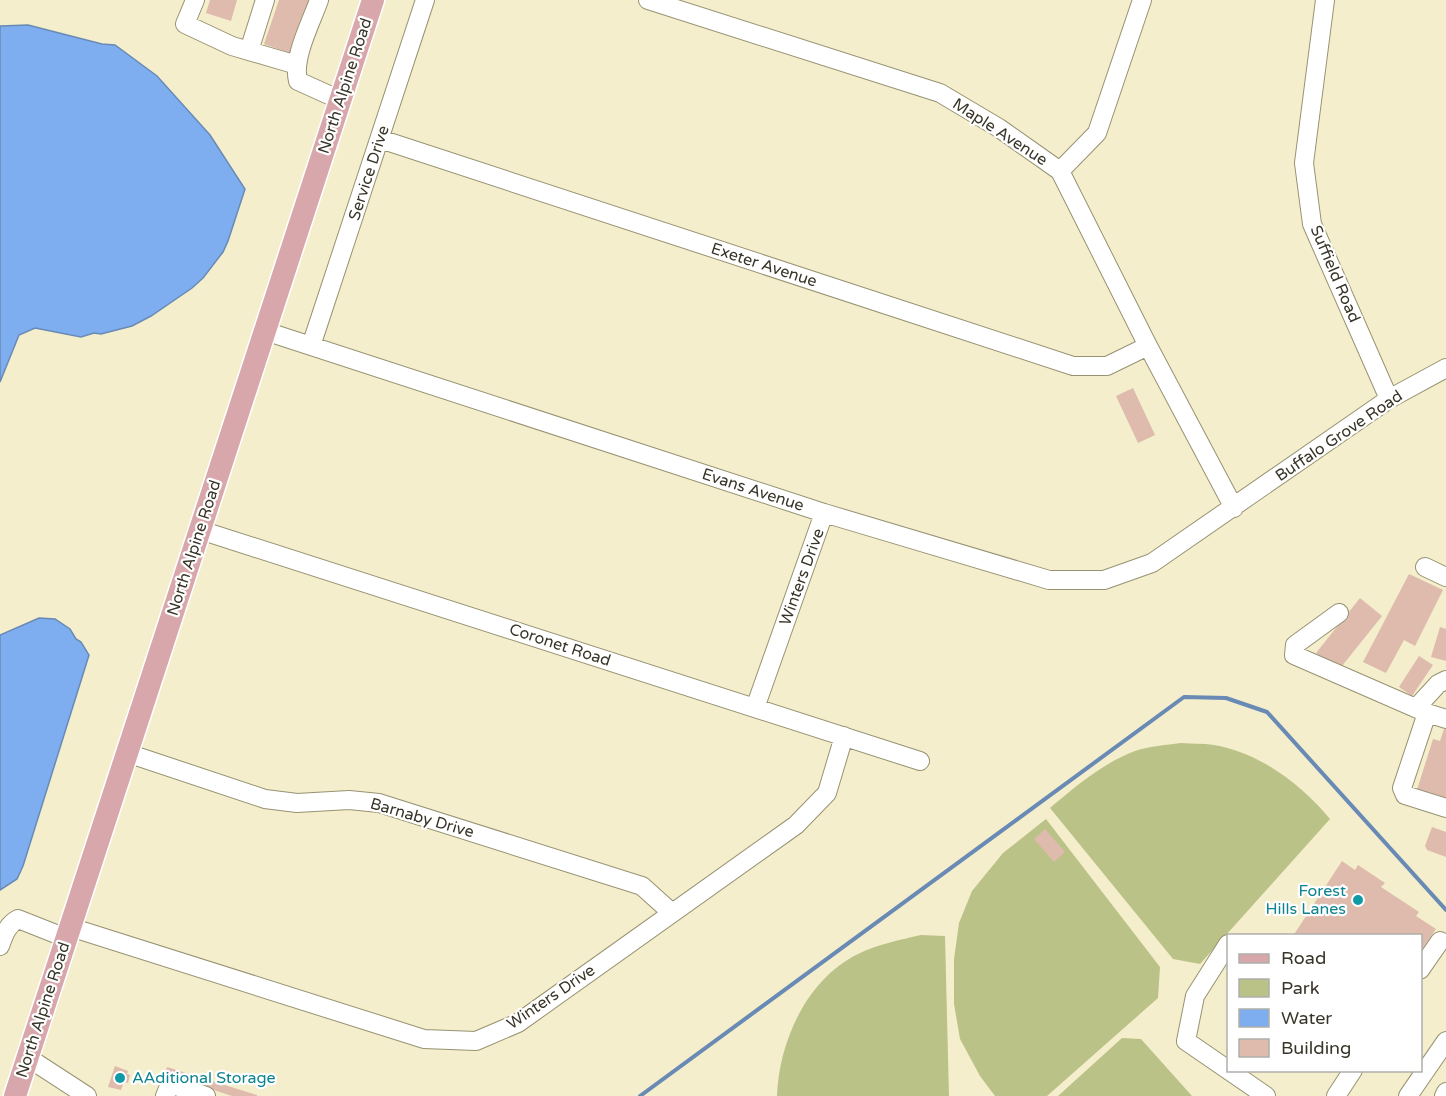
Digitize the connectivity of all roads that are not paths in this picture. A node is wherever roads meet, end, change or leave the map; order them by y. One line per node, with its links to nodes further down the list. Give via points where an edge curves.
1 (195, 0): 9 (street, via 186,24)
2 (266, 0): 9 (street)
3 (320, 0): 10 (street)
4 (373, 0): 11 (main road, North Alpine Road)
5 (425, 0): 12 (street, Service Drive)
6 (648, 0): 13 (street, Maple Avenue, via 940,93)
7 (1142, 0): 13 (street, via 1097,133)
8 (1324, 0): 18 (street, Suffield Road, via 1304,163 1312,224)
9 (249, 51): 10 (street)
10 (297, 65): 11 (street, via 298,81)
11 (340, 100): 14 (main road, North Alpine Road)
12 (380, 139): 15 (street, Service Drive); 16 (street, Exeter Avenue, via 1073,366 1107,366)
13 (1060, 171): 16 (street, Maple Avenue)
14 (265, 331): 15 (street, Evans Avenue); 21 (main road, North Alpine Road)
15 (311, 346): 20 (street, Evans Avenue)
16 (1148, 346): 19 (street, Maple Avenue)
17 (1446, 368): 18 (street, Buffalo Grove Road)
18 (1389, 399): 19 (street, Buffalo Grove Road)
19 (1234, 508): 20 (street, Evans Avenue, via 1152,563 1104,580 1049,580)
20 (824, 513): 26 (street, Winters Drive)
21 (200, 530): 26 (street, Coronet Road); 30 (main road, North Alpine Road)
22 (1425, 567): 23 (street)
23 (1446, 578)
24 (1339, 613): 27 (street, via 1295,645 1294,655)
25 (1446, 680): 27 (street, via 1438,684)
26 (755, 708): 29 (street, Coronet Road)
27 (1421, 711): 28 (street); 32 (street, via 1402,788 1405,795)
28 (1446, 719)
29 (844, 736): 31 (street, Coronet Road); 33 (street, Winters Drive, via 827,793 796,825)
30 (127, 753): 33 (street, Barnaby Drive, via 265,799 379,803 642,886); 34 (main road, North Alpine Road)
31 (920, 760)
32 (1446, 808)
33 (672, 913): 34 (street, Winters Drive, via 518,1023 476,1041 424,1039)
34 (68, 933): 36 (street, Winters Drive, via 18,919 11,923); 40 (main road, North Alpine Road)
35 (1440, 941): 38 (street)
36 (0, 946)
37 (1227, 946): 42 (street, via 1196,996 1186,1041)
38 (1422, 967)
39 (1446, 1041): 41 (street)
40 (27, 1057): 46 (main road, North Alpine Road); 47 (street)
41 (1424, 1066)
42 (1227, 1069)
43 (1231, 1072): 50 (street)
44 (1352, 1072): 51 (street)
45 (1421, 1072): 52 (street)
46 (15, 1096)
47 (87, 1096)
48 (165, 1096): 49 (street, via 170,1084)
49 (206, 1096)
50 (1266, 1096)
51 (1336, 1096)
52 (1408, 1096)

